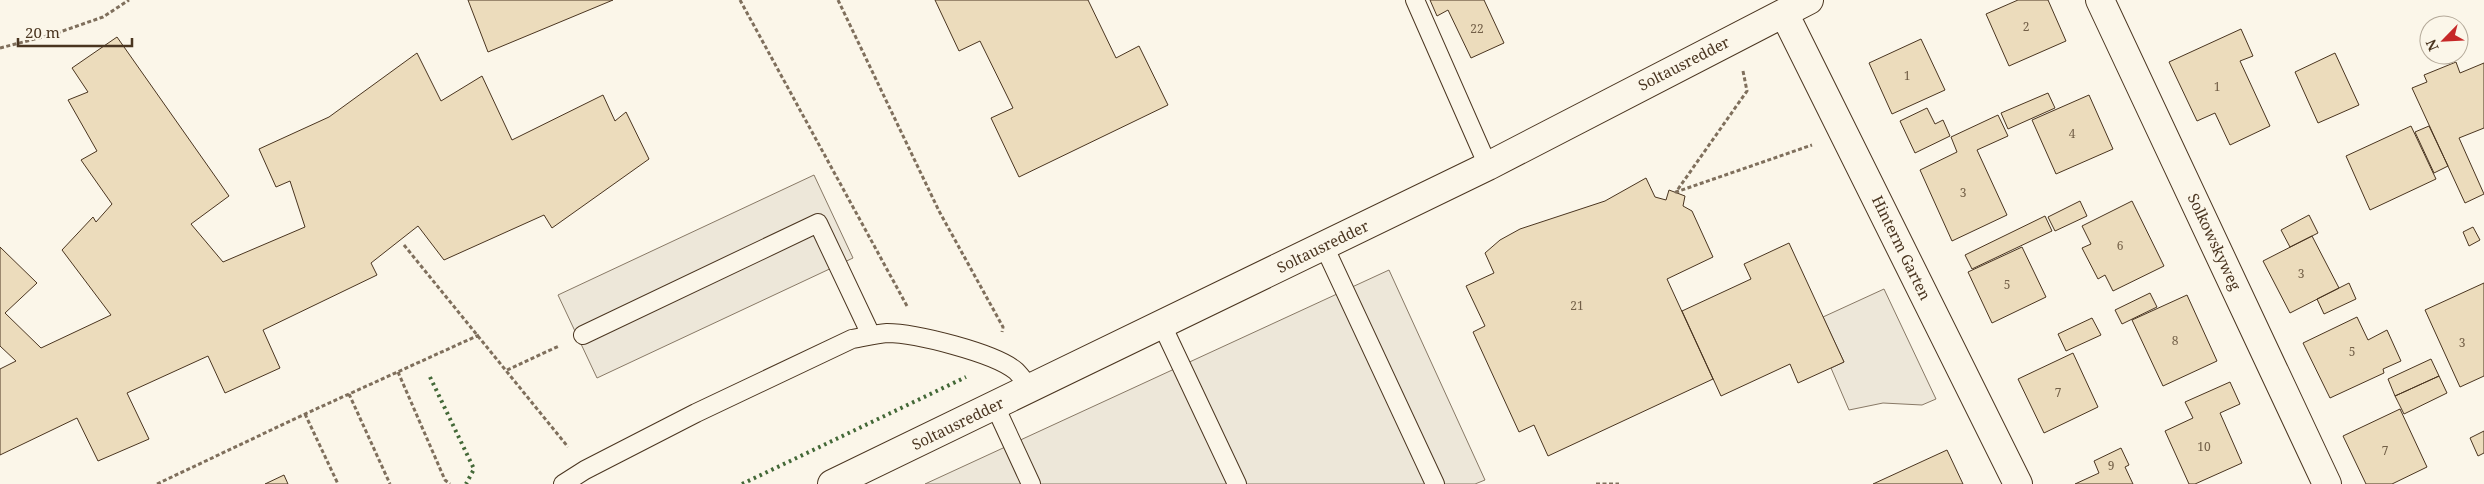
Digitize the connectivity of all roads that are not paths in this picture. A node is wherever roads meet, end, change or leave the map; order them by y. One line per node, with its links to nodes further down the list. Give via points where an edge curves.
1 (1415, 0): 5 (lane)
2 (1809, 0): 4 (street, Soltausredder)
3 (2100, 0): 18 (street, Solkowskyweg)
4 (1784, 13): 5 (street, Soltausredder); 17 (street, Hinterm Garten)
5 (1488, 166): 6 (street, Soltausredder)
6 (1324, 246): 7 (street, Soltausredder); 16 (lane)
7 (1162, 325): 10 (street, Soltausredder); 15 (lane)
8 (583, 335): 9 (lane, via 818,223)
9 (871, 335): 10 (lane, via 908,335 959,347 1015,370); 12 (lane, via 852,339 696,413)
10 (1031, 389): 11 (street, Soltausredder)
11 (995, 406): 13 (street, Soltausredder); 14 (lane)
12 (563, 484)
13 (832, 484)
14 (1031, 484)
15 (1237, 484)
16 (1435, 484)
17 (2018, 484)
18 (2327, 484)

